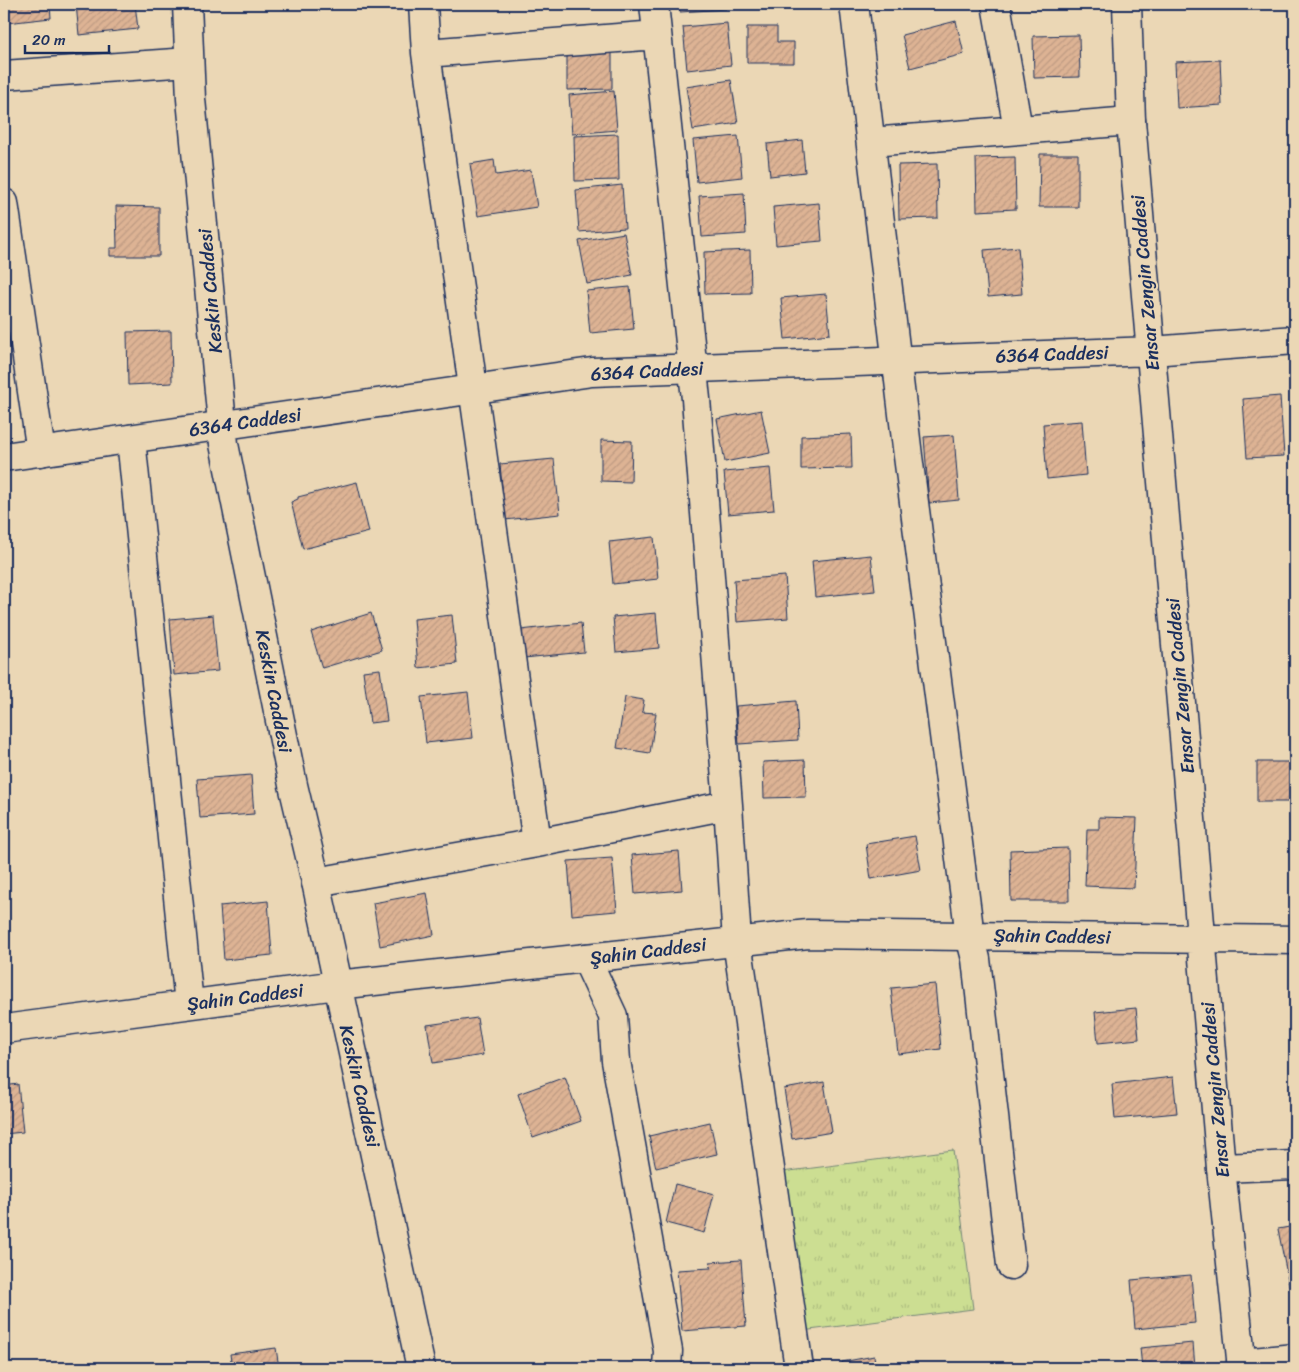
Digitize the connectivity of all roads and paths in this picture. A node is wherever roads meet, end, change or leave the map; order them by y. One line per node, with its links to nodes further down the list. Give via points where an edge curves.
1 (187, 4): 9 (street, Keskin Caddesi)
2 (423, 4): 8 (street)
3 (654, 4): 7 (street)
4 (854, 4): 13 (street)
5 (996, 4): 12 (street)
6 (1126, 4): 11 (street, Ensar Zengin Caddesi)
7 (657, 35): 8 (street); 18 (street)
8 (426, 53): 19 (street)
9 (189, 62): 10 (street); 20 (street, Keskin Caddesi)
10 (4, 74)
11 (1131, 121): 12 (street); 16 (street, Ensar Zengin Caddesi)
12 (1018, 129): 13 (street)
13 (870, 142): 17 (street)
14 (5, 214): 22 (street)
15 (1295, 340): 16 (street, 6364 Caddesi)
16 (1152, 351): 17 (street, 6364 Caddesi); 28 (street, Ensar Zengin Caddesi)
17 (897, 360): 18 (street, 6364 Caddesi); 27 (street)
18 (692, 368): 19 (street, 6364 Caddesi, via 592,372); 24 (street)
19 (472, 390): 20 (street, 6364 Caddesi); 25 (street)
20 (222, 426): 21 (street, 6364 Caddesi); 26 (street, Keskin Caddesi, via 290,775)
21 (131, 439): 22 (street, 6364 Caddesi); 33 (street)
22 (41, 452): 23 (street, 6364 Caddesi)
23 (4, 457)
24 (728, 805): 25 (street); 29 (street)
25 (537, 843): 26 (street)
26 (316, 882): 32 (street, Keskin Caddesi)
27 (970, 936): 28 (street, Şahin Caddesi); 29 (street, Şahin Caddesi, via 808,934); 37 (street, via 976,959)
28 (1202, 938): 30 (street, Şahin Caddesi); 36 (street, Ensar Zengin Caddesi)
29 (736, 940): 31 (street, Şahin Caddesi); 42 (street)
30 (1295, 940)
31 (586, 958): 32 (street, Şahin Caddesi); 41 (street, via 614,1016 616,1061 668,1351)
32 (337, 985): 33 (street, Şahin Caddesi); 40 (street, Keskin Caddesi)
33 (189, 1004): 34 (street, Şahin Caddesi)
34 (4, 1029)
35 (1295, 1165): 36 (street)
36 (1221, 1168): 39 (street, Ensar Zengin Caddesi)
37 (1011, 1265)
38 (1295, 1358): 39 (street)
39 (1242, 1366)
40 (421, 1368)
41 (667, 1368)
42 (799, 1368)

